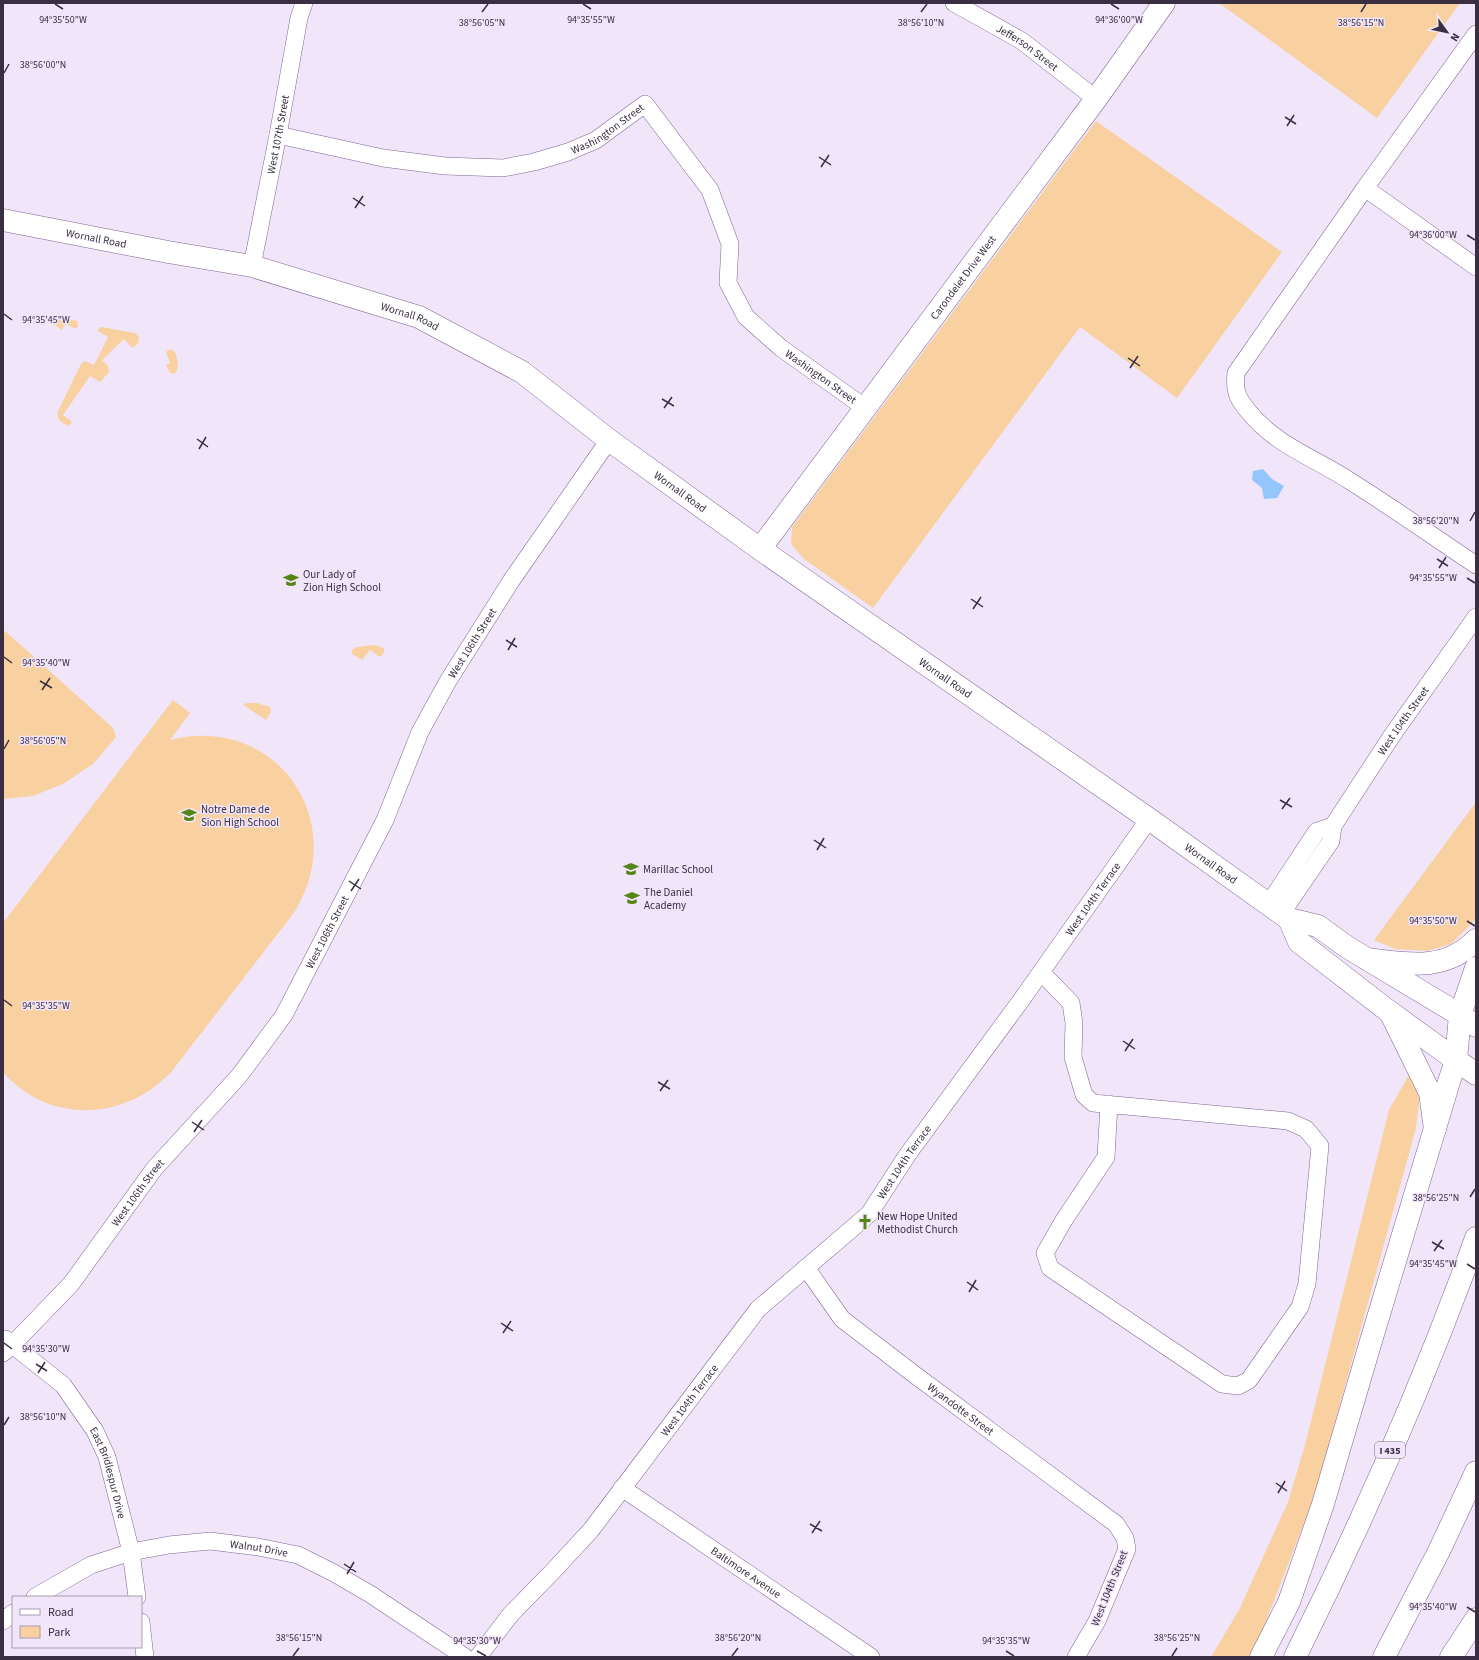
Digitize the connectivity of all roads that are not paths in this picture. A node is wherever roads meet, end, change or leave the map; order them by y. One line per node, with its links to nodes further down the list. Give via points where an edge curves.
1 (304, 3): 6 (street, West 107th Street, via 298,18)
2 (954, 3): 5 (street, Jefferson Street, via 1022,41)
3 (1164, 3): 5 (main road, Carondelet Drive West)
4 (1476, 34): 7 (street)
5 (1096, 98): 11 (main road, Carondelet Drive West)
6 (278, 134): 9 (street, West 107th Street); 11 (street, Washington Street, via 383,158 445,166 503,168 534,162 596,140 645,104 710,190 730,244 728,283 746,317 781,348)
7 (1365, 188): 10 (street); 14 (street, via 1236,372 1234,387 1247,411 1276,438 1349,480)
8 (3, 220): 9 (main road, Wornall Road)
9 (252, 266): 12 (main road, Wornall Road, via 419,316 522,372)
10 (1476, 267)
11 (864, 407): 13 (main road, Carondelet Drive West)
12 (608, 440): 13 (main road, Wornall Road); 30 (street, West 106th Street, via 511,581 448,681 420,732 385,820 284,1015 239,1076 154,1169 71,1284)
13 (760, 549): 16 (main road, Wornall Road)
14 (1476, 566)
15 (1476, 617): 17 (street, West 104th Street, via 1391,737 1333,826 1317,831)
16 (1149, 819): 17 (main road, Wornall Road); 21 (street, West 104th Terrace)
17 (1279, 912): 19 (main road, Wornall Road, via 1318,926); 22 (main road, via 1299,942)
18 (1476, 940): 19 (main road, via 1451,957 1433,963 1413,964)
19 (1367, 959): 23 (main road, Wornall Road)
20 (1476, 968): 23 (main road)
21 (1041, 972): 26 (street, via 1071,1003 1074,1023 1073,1056 1084,1095 1093,1103); 29 (street, West 104th Terrace, via 908,1154 869,1214)
22 (1391, 1013): 24 (main road); 27 (main road, via 1430,1093)
23 (1468, 1021): 24 (main road)
24 (1456, 1060): 25 (main road); 27 (main road)
25 (1476, 1074)
26 (1109, 1104): 26 (street, via 1288,1121 1306,1129 1320,1146 1307,1284 1300,1307 1249,1380 1238,1386 1222,1384 1050,1268 1046,1253 1064,1220 1106,1157)
27 (1436, 1130): 46 (main road, via 1370,1341 1323,1504 1289,1602)
28 (1476, 1238): 47 (main road, I 435, via 1416,1391 1359,1522)
29 (807, 1269): 32 (street, West 104th Terrace, via 758,1309); 33 (street, Wyandotte Street, via 842,1319 1116,1524)
30 (6, 1345): 34 (street, East Bridlespur Drive, via 63,1385 96,1431 107,1456)
31 (1476, 1472): 48 (main road, via 1439,1551)
32 (622, 1488): 43 (street, West 104th Terrace, via 590,1530 511,1614); 44 (street, Baltimore Avenue)
33 (1125, 1538): 45 (street, West 104th Street, via 1127,1549 1100,1614)
34 (131, 1552): 35 (street, Walnut Drive, via 91,1565); 36 (street, East Bridlespur Drive); 42 (street, Walnut Drive, via 210,1541 298,1555 370,1594)
35 (37, 1596)
36 (137, 1596)
37 (12, 1614): 39 (street)
38 (1476, 1619): 49 (main road)
39 (3, 1621)
40 (142, 1631): 41 (street)
41 (145, 1657)
42 (465, 1657)
43 (478, 1657)
44 (871, 1657)
45 (1076, 1657)
46 (1261, 1657)
47 (1295, 1657)
48 (1384, 1657)
49 (1451, 1657)

